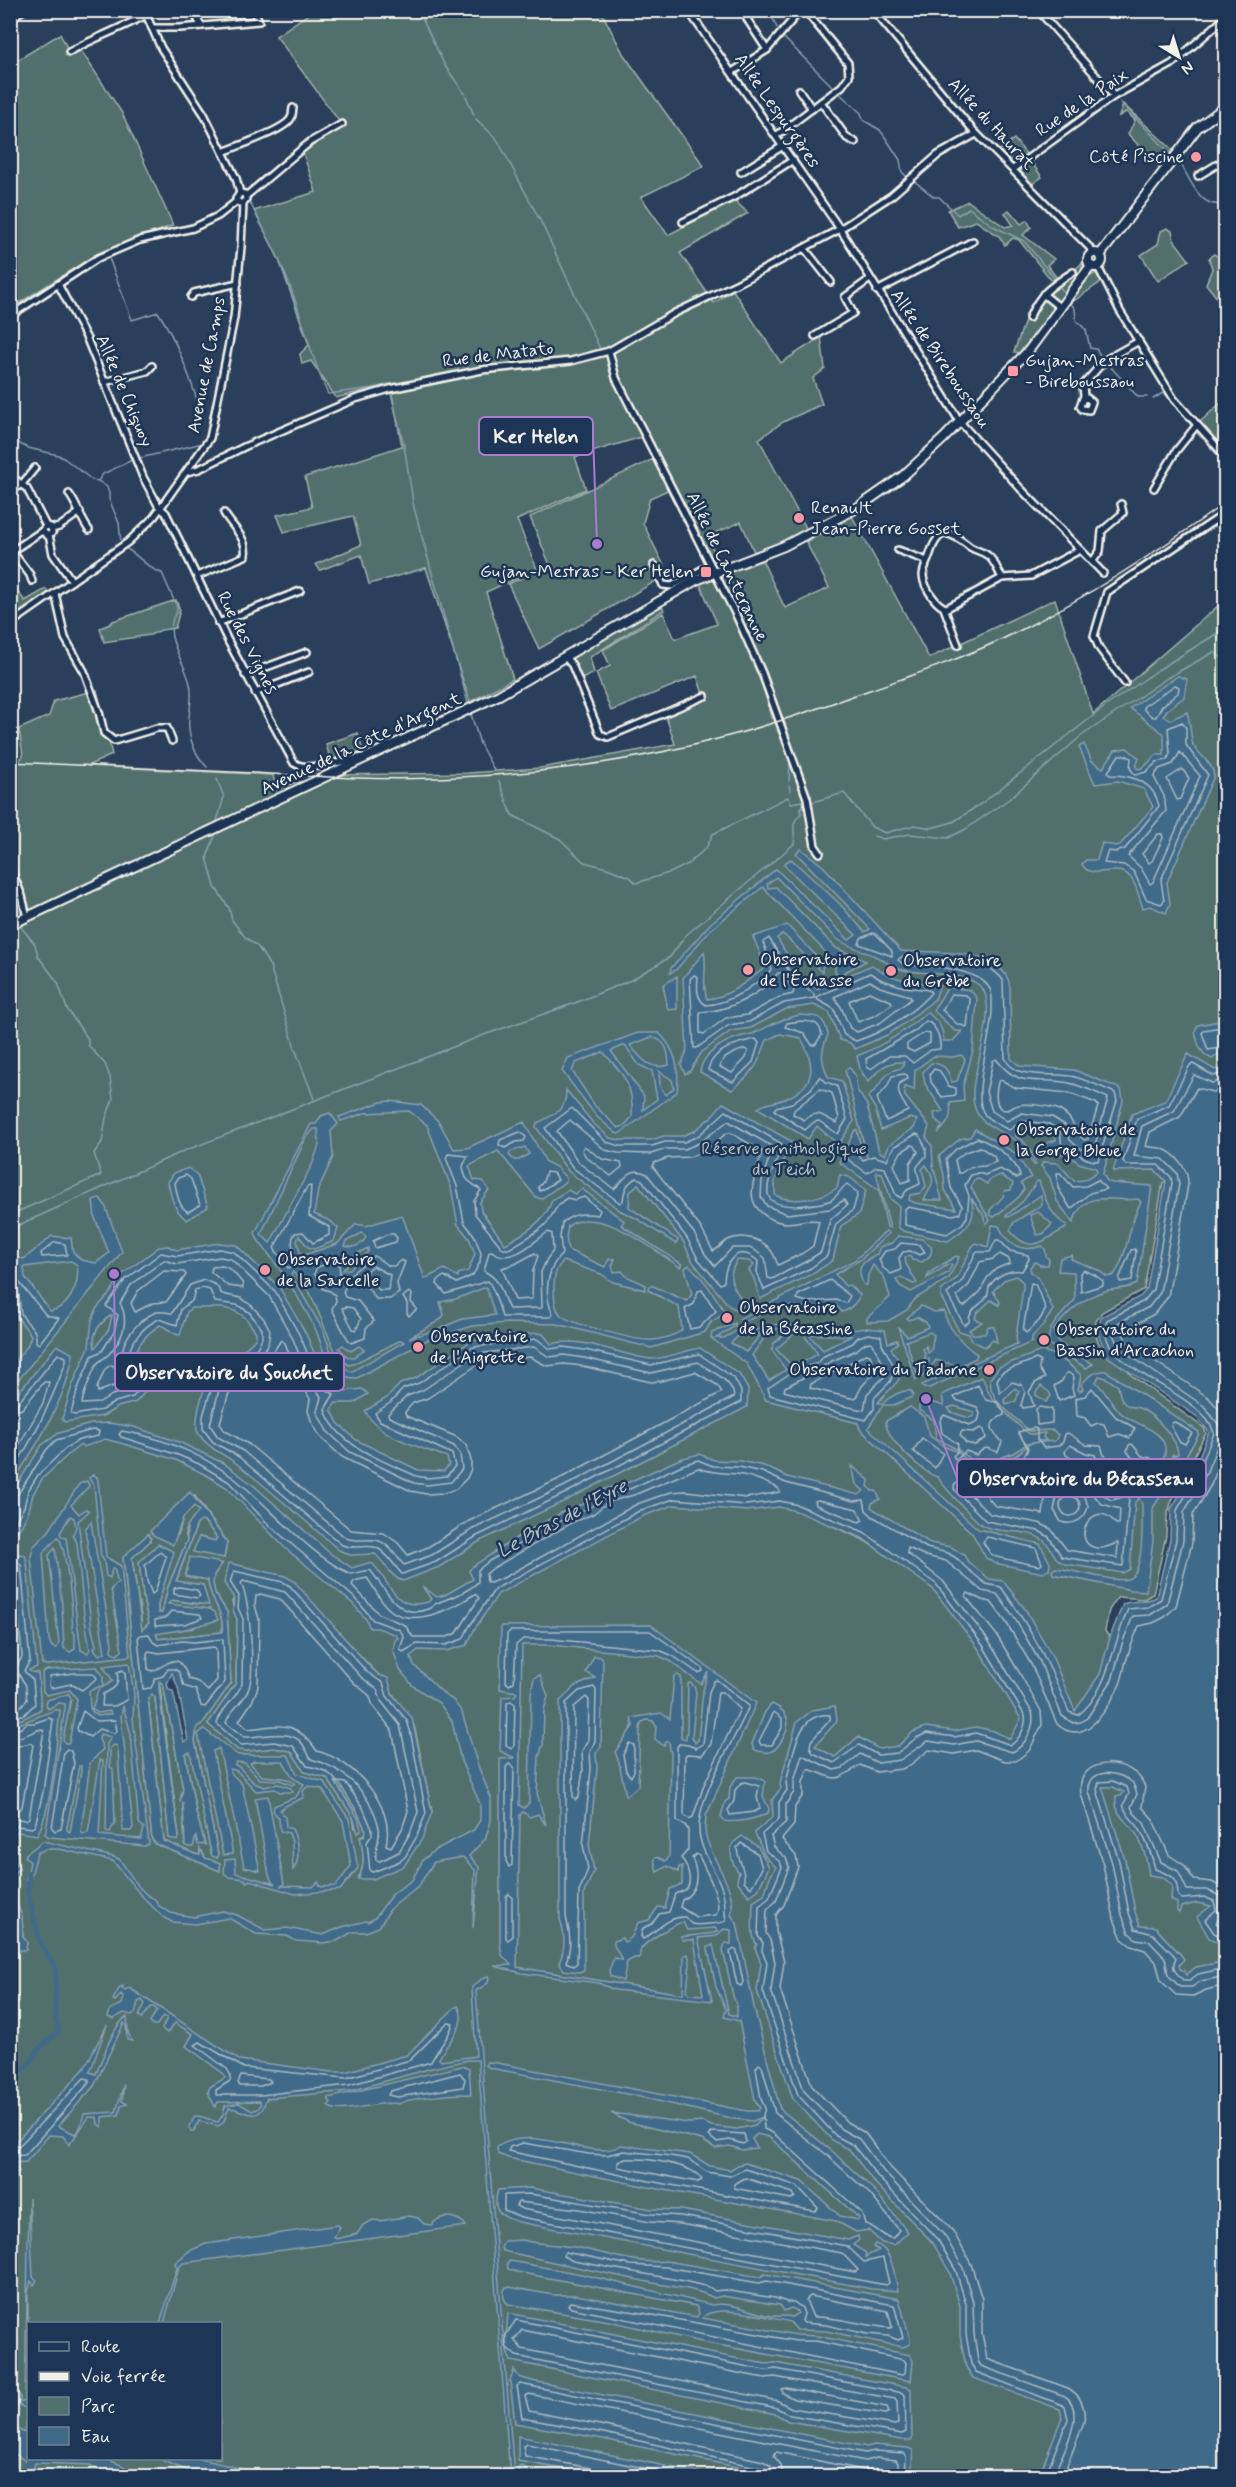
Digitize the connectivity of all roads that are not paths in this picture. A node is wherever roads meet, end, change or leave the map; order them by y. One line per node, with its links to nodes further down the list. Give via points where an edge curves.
1 (24, 10): 11 (street)
2 (194, 10): 13 (street)
3 (254, 10): 13 (street, via 259,21)
4 (688, 10): 17 (street, Allée Lespurgères)
5 (873, 10): 25 (street, Allée du Haurat)
6 (1038, 10): 19 (street)
7 (798, 11): 8 (street); 15 (street)
8 (809, 12): 20 (street, via 848,63 849,76)
9 (145, 13): 14 (street); 16 (street)
10 (1226, 17): 19 (street, Rue de la Paix, via 1172,64)
11 (10, 18)
12 (747, 19): 15 (street)
13 (201, 26): 14 (street)
14 (152, 28): 29 (street)
15 (767, 50): 17 (street)
16 (69, 52)
17 (732, 72): 26 (street, Allée Lespurgères)
18 (799, 90): 23 (street)
19 (1114, 96): 32 (street, Rue de la Paix)
20 (821, 102): 23 (street); 27 (street, via 847,138)
21 (1226, 106): 41 (main road, via 1194,132)
22 (293, 108): 29 (street, via 286,123)
23 (812, 109): 26 (street)
24 (342, 124): 35 (street, via 310,142)
25 (976, 134): 32 (street, Allée du Haurat); 38 (street, Rue de Matato, via 938,155 891,196)
26 (776, 136): 28 (street, Allée Lespurgères)
27 (855, 142)
28 (783, 146): 31 (street, Allée Lespurgères); 33 (street)
29 (223, 152): 35 (street)
30 (1226, 159): 34 (street)
31 (793, 160): 37 (street, via 736,196); 38 (street, Allée Lespurgères)
32 (1013, 170): 41 (street, Allée du Haurat)
33 (741, 172)
34 (1198, 176)
35 (243, 194): 36 (street); 36 (street, via 236,197)
36 (240, 202): 46 (street, Avenue de Camps); 47 (street, via 193,228 140,240 99,258)
37 (683, 222)
38 (840, 229): 40 (street, Rue de Matato); 44 (street, Allée de Bireboussaou)
39 (973, 241): 48 (street)
40 (806, 249): 45 (street); 56 (street, Rue de Matato, via 675,313)
41 (1096, 254): 42 (main road, via 1102,261); 42 (main road, via 1088,261)
42 (1095, 267): 51 (main road, Avenue de la Côte d'Argent); 55 (street)
43 (1073, 272): 49 (street)
44 (870, 279): 48 (street, Allée de Bireboussaou); 54 (street, via 845,297 853,312)
45 (831, 282)
46 (238, 283): 50 (street); 64 (street, Avenue de Camps, via 214,425 210,438)
47 (58, 286): 52 (street); 58 (street, Allée de Chiquoy, via 87,339)
48 (877, 291): 60 (street, Allée de Bireboussaou)
49 (1042, 294): 51 (street); 53 (street)
50 (191, 297)
51 (1060, 307): 60 (main road, Avenue de la Côte d'Argent)
52 (10, 316)
53 (1029, 318)
54 (815, 336)
55 (1139, 341): 59 (street, via 1105,360 1083,385); 61 (street)
56 (609, 351): 64 (street, Rue de Matato, via 571,361 482,370 390,388 354,399); 85 (street, Allée de Canteranne, via 616,378)
57 (152, 366): 58 (street, via 147,371)
58 (104, 382): 71 (street, Allée de Chiquoy)
59 (1083, 399)
60 (960, 422): 80 (street, Allée de Bireboussaou); 85 (main road, Avenue de la Côte d'Argent, via 914,467 857,508 784,546)
61 (1196, 426): 62 (street); 67 (street)
62 (1226, 457)
63 (35, 468): 66 (street)
64 (187, 472): 71 (street, Avenue de Camps)
65 (10, 475): 66 (street)
66 (22, 484): 68 (street); 75 (street)
67 (1154, 488)
68 (10, 492)
69 (69, 494): 72 (street)
70 (1121, 504): 82 (street, via 1123,513 1102,531 1100,550)
71 (160, 508): 87 (street, Rue des Vignes); 90 (street, Avenue de Camps, via 128,542)
72 (80, 512): 76 (street); 77 (street)
73 (224, 513): 87 (street, via 243,538 245,556)
74 (1226, 513): 102 (street, via 1107,592 1094,636)
75 (44, 528): 76 (street); 78 (street); 89 (street, via 12,551)
76 (52, 529): 78 (street)
77 (89, 530)
78 (49, 536): 90 (street, via 53,554)
79 (898, 550): 81 (street)
80 (1080, 550): 82 (street, Allée de Bireboussaou); 88 (street, via 1031,576)
81 (927, 561): 88 (street, via 936,538 945,534 988,555); 94 (street, via 925,582)
82 (1092, 562): 86 (street, Allée de Bireboussaou)
83 (654, 564): 91 (street, via 663,585)
84 (707, 567): 91 (street)
85 (715, 572): 91 (main road, Avenue de la Côte d'Argent); 110 (street, Allée de Canteranne, via 762,673 808,802 815,846)
86 (1103, 573)
87 (197, 576): 95 (street, Rue des Vignes)
88 (1002, 578): 94 (street)
89 (32, 581)
90 (72, 581): 93 (street, Avenue de Camps)
91 (673, 589): 99 (main road, Avenue de la Côte d'Argent)
92 (300, 591): 95 (street)
93 (55, 593): 96 (street, Avenue de Camps); 105 (street, via 65,638 84,671 104,733 114,741 167,728)
94 (944, 608): 97 (street)
95 (218, 623): 101 (street, Rue des Vignes)
96 (10, 624)
97 (958, 645)
98 (307, 652): 101 (street)
99 (565, 657): 104 (street, via 604,737); 106 (main road, Avenue de la Côte d'Argent, via 499,695)
100 (309, 672): 103 (street)
101 (245, 675): 103 (street, Rue des Vignes)
102 (1125, 683)
103 (255, 693): 108 (street, Rue des Vignes, via 294,763 308,767)
104 (705, 696)
105 (172, 741)
106 (370, 755): 107 (street, Rue des Vignes); 109 (main road, Avenue de la Côte d'Argent)
107 (334, 762): 108 (street, Rue des Vignes); 109 (street)
108 (325, 764): 109 (street)
109 (336, 771): 112 (main road, Avenue de la Côte d'Argent)
110 (820, 853)
111 (10, 867): 112 (street)
112 (27, 917): 113 (main road, Avenue de la Côte d'Argent)
113 (10, 925)

